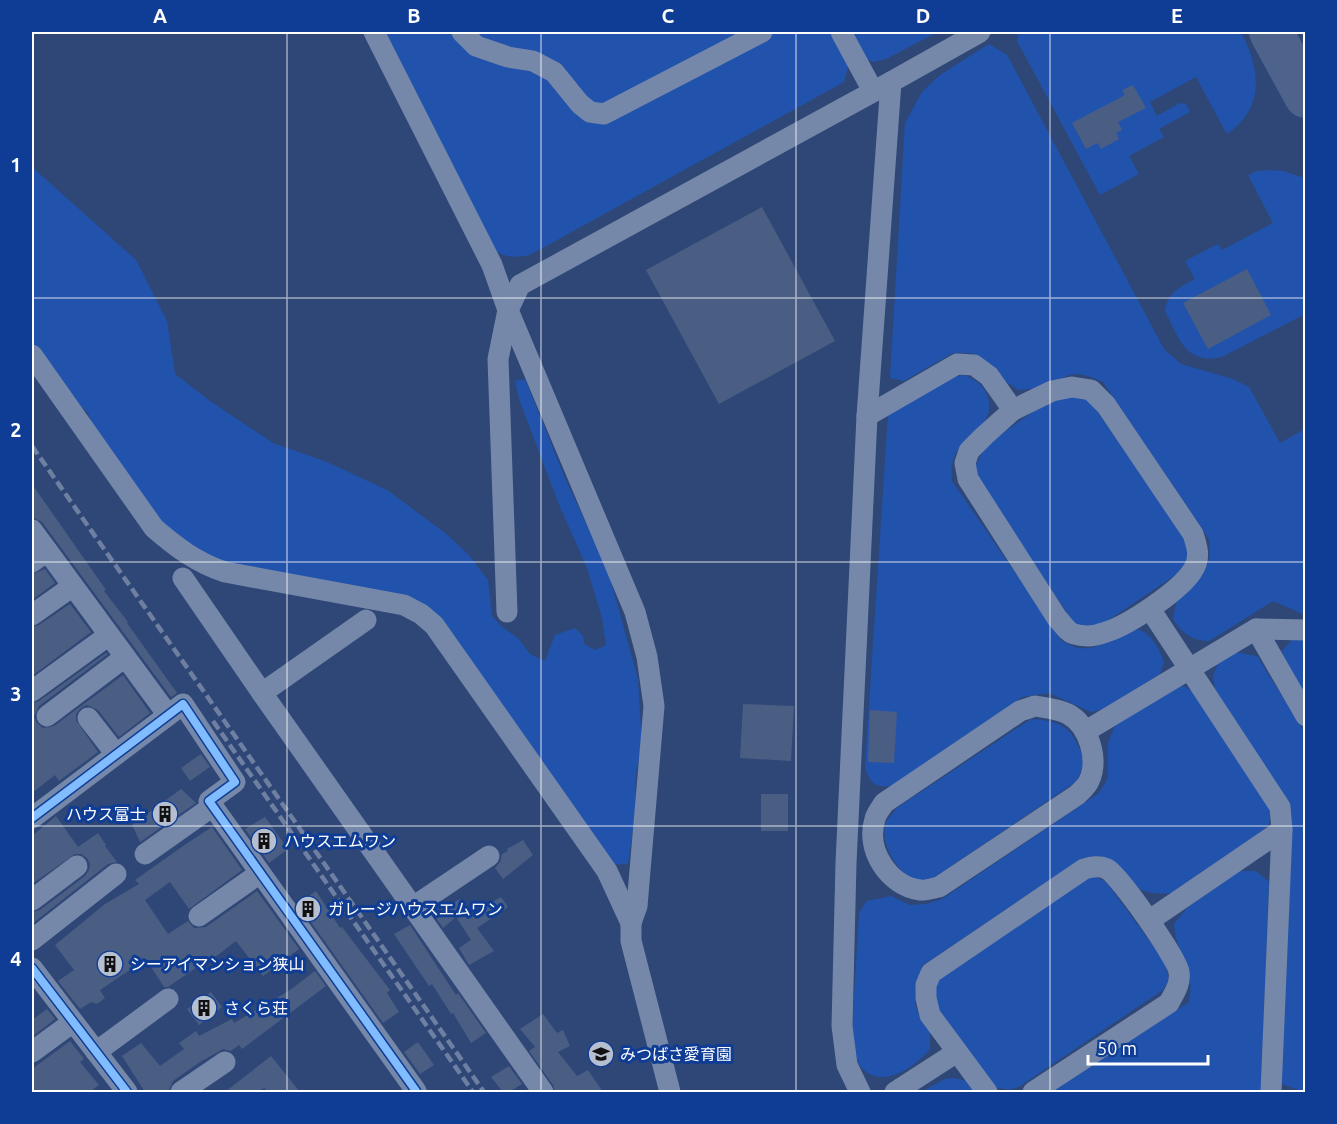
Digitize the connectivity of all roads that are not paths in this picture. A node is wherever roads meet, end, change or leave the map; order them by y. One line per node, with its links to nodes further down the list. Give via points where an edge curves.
1 (374, 32): 7 (street, via 492,266)
2 (462, 32): 3 (street, via 476,46 533,61 554,72 580,104 590,112 604,114)
3 (762, 32)
4 (841, 32): 6 (street)
5 (980, 32): 6 (street)
6 (882, 87): 7 (street, via 520,285); 10 (street)
7 (508, 310): 16 (street, via 498,358); 46 (street, via 635,612 647,657 654,706 637,906)
8 (32, 355): 46 (street, via 154,528 205,566 404,605 434,625 607,871)
9 (1013, 410): 10 (street, via 989,376 974,365 957,364); 15 (street, via 1052,391 1071,387 1091,390 1106,405 1193,534 1198,552 1194,570); 15 (street, via 969,451 965,463 968,479 1057,618 1071,633 1086,636 1107,632)
10 (867, 416): 38 (street)
11 (32, 530): 12 (street)
12 (39, 557): 14 (street)
13 (183, 578): 25 (street)
14 (73, 586): 17 (street); 21 (street)
15 (1150, 609): 23 (street)
16 (507, 612)
17 (32, 615)
18 (366, 620): 25 (street)
19 (1256, 629): 20 (street); 23 (street); 28 (street)
20 (1305, 630)
21 (109, 635): 22 (street); 24 (street)
22 (125, 657): 26 (street); 27 (street)
23 (1189, 669): 30 (street); 34 (street, via 1280,807)
24 (32, 691)
25 (262, 693): 43 (street)
26 (168, 715): 31 (street); 32 (street, via 183,704 235,782 209,801)
27 (47, 716)
28 (1305, 716)
29 (88, 718): 31 (street)
30 (1086, 731): 35 (street, via 1068,714 1035,706 1020,711 884,803 874,820); 35 (street, via 1093,768 1089,783 1077,795 939,887 922,890 891,876 880,863)
31 (116, 754): 33 (street)
32 (213, 806): 36 (street); 40 (street)
33 (32, 818)
34 (1282, 830): 45 (street); 64 (street)
35 (873, 839): 38 (street)
36 (145, 854)
37 (489, 856): 43 (street)
38 (846, 863): 60 (street, via 842,1026 847,1065)
39 (77, 866): 42 (street)
40 (260, 873): 44 (street); 57 (street)
41 (116, 874): 47 (street)
42 (32, 900)
43 (413, 907): 58 (street)
44 (199, 916)
45 (1150, 920): 53 (street, via 1108,869 1094,866 931,973 926,985 930,1015); 63 (street, via 1179,971 1178,987 1169,1003)
46 (631, 923): 59 (street, via 631,941)
47 (32, 940)
48 (35, 980): 50 (street)
49 (168, 999): 52 (street)
50 (73, 1022): 51 (street); 52 (street)
51 (32, 1052)
52 (96, 1052): 55 (street)
53 (957, 1052): 61 (street); 62 (street)
54 (225, 1062): 56 (street)
55 (122, 1091)
56 (181, 1092)
57 (414, 1092)
58 (543, 1092)
59 (670, 1092)
60 (860, 1092)
61 (895, 1092)
62 (987, 1092)
63 (1033, 1092)
64 (1271, 1092)

